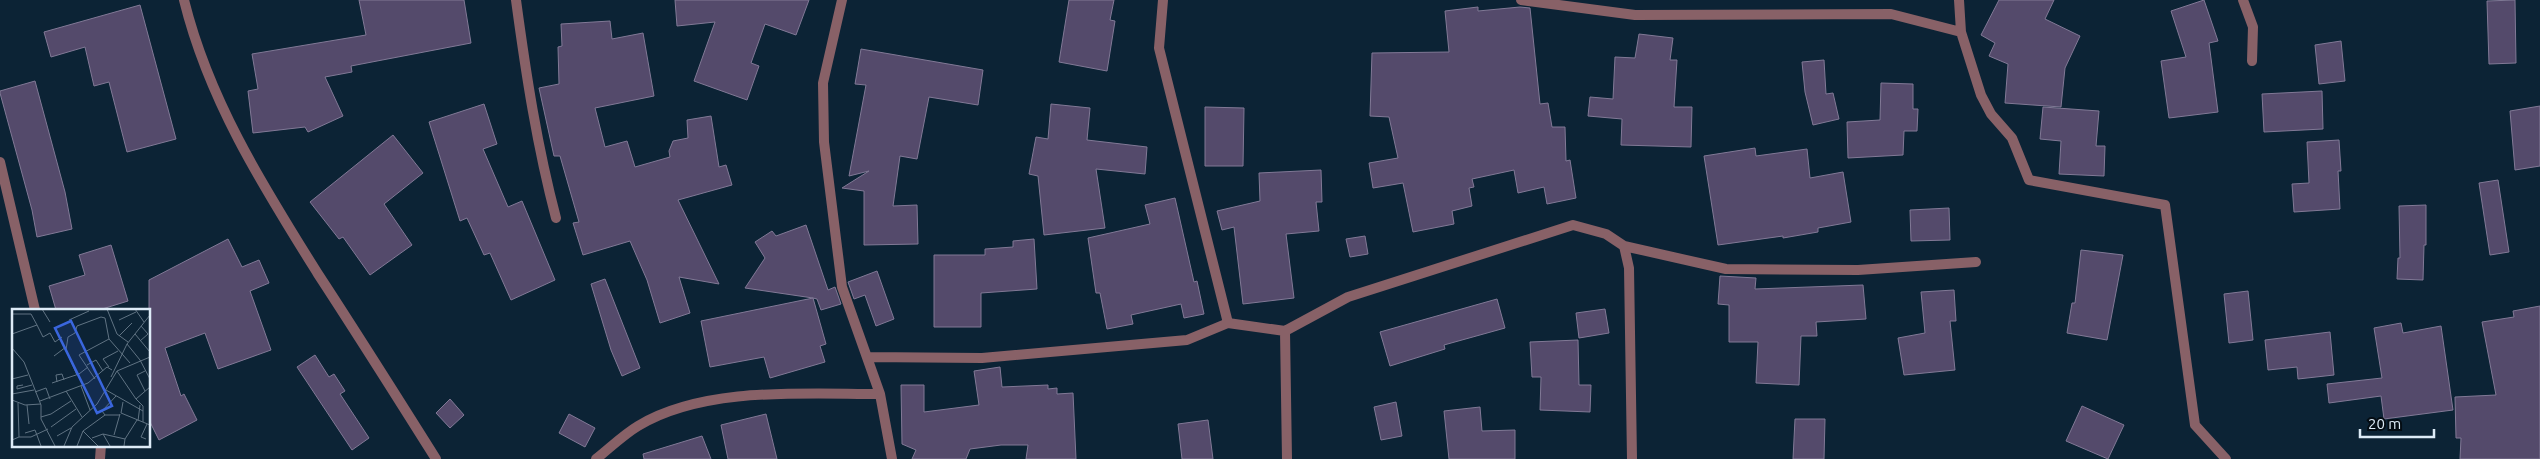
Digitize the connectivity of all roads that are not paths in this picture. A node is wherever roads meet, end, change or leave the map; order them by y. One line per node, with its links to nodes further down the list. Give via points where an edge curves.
1 (184, 0): 21 (street, via 195,42 230,125 282,216)
2 (516, 0): 11 (street, via 540,155)
3 (842, 0): 17 (street, via 823,83 824,142 842,287)
4 (1163, 0): 15 (street, via 1159,48)
5 (1521, 0): 8 (street, via 1635,15 1891,14)
6 (1959, 0): 8 (street)
7 (2243, 0): 9 (street, via 2252,27)
8 (1961, 32): 26 (street, via 1981,95 1991,114 2012,138 2029,180 2165,205 2195,425)
9 (2252, 61)
10 (0, 162): 14 (street)
11 (556, 218)
12 (1624, 246): 13 (street, via 1726,269 1858,270); 16 (street, via 1606,234 1573,225 1348,297); 25 (street, via 1629,268)
13 (1976, 262)
14 (35, 309)
15 (1228, 323): 16 (street); 17 (street, via 1187,340 982,358)
16 (1285, 331): 24 (street)
17 (867, 357): 18 (street)
18 (880, 394): 22 (street, via 754,394 678,409 638,426); 23 (street)
19 (101, 446): 20 (street)
20 (100, 459)
21 (436, 459)
22 (596, 459)
23 (892, 459)
24 (1287, 459)
25 (1632, 459)
26 (2226, 459)

